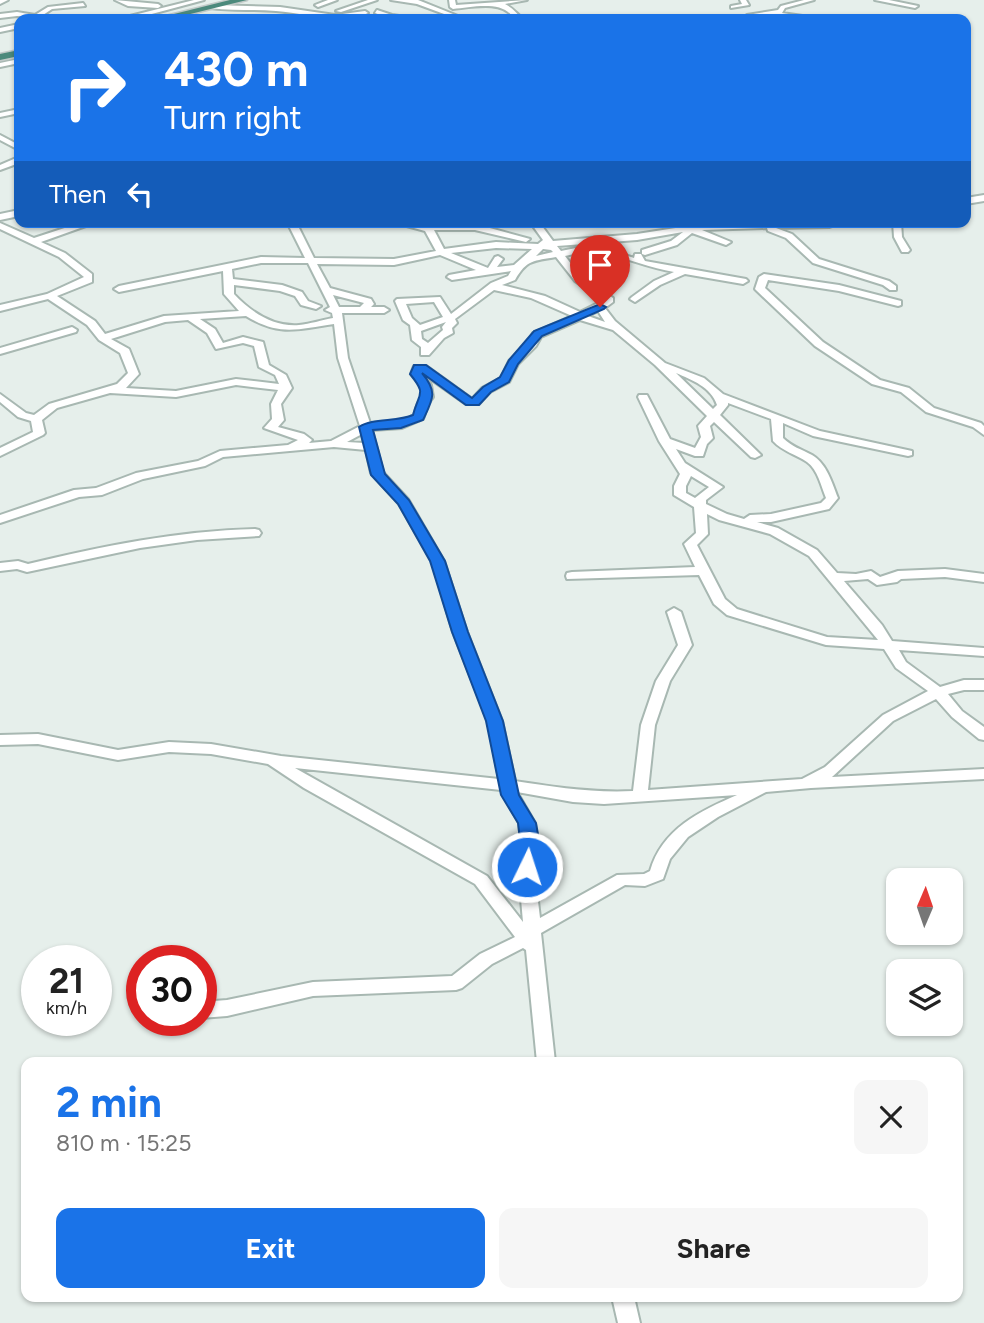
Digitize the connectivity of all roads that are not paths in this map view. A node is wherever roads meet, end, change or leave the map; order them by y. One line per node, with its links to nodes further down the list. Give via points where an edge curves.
1 (5, 0): 13 (street)
2 (118, 0): 21 (street)
3 (201, 0): 21 (street)
4 (334, 0): 18 (street)
5 (342, 0): 16 (street)
6 (374, 0): 16 (street)
7 (394, 0): 36 (street, via 418,2)
8 (453, 0): 15 (street, via 453,7)
9 (524, 0): 15 (street)
10 (811, 0): 38 (street)
11 (878, 0): 20 (street)
12 (909, 0): 20 (street)
13 (0, 2)
14 (86, 2): 27 (street); 28 (street)
15 (499, 3): 37 (street)
16 (361, 4): 33 (street)
17 (243, 5): 24 (street); 30 (highway); 31 (street)
18 (318, 5)
19 (771, 5): 23 (street)
20 (915, 6): 39 (street)
21 (171, 7): 29 (street)
22 (733, 7): 23 (street)
23 (747, 8): 38 (street)
24 (274, 9): 32 (street, via 309,10)
25 (404, 11): 35 (street, via 377,12)
26 (365, 13): 34 (street)
27 (38, 14)
28 (65, 14)
29 (145, 14)
30 (181, 14)
31 (225, 14)
32 (313, 14)
33 (330, 14)
34 (362, 14)
35 (380, 14)
36 (450, 14)
37 (514, 14)
38 (768, 14)
39 (920, 14)
40 (0, 226): 52 (street)
41 (76, 228): 52 (street)
42 (294, 228): 61 (street)
43 (428, 228): 57 (street)
44 (478, 228): 53 (street)
45 (535, 228): 53 (street)
46 (538, 228): 55 (street)
47 (673, 228): 55 (street, via 637,237)
48 (685, 228): 59 (street, via 685,237)
49 (699, 228): 54 (street, via 696,232)
50 (772, 228): 70 (street, via 789,236 816,261)
51 (897, 228): 56 (street)
52 (35, 242): 73 (street, via 69,259 89,276 89,280)
53 (523, 242): 55 (street); 57 (street)
54 (726, 242)
55 (547, 244): 58 (street); 62 (street)
56 (905, 250)
57 (441, 252): 61 (street, via 394,262); 65 (street)
58 (559, 256): 59 (street, via 610,250 617,251 611,254); 62 (street); 77 (street, via 580,281 610,300)
59 (641, 257): 64 (street)
60 (498, 259): 65 (street)
61 (313, 260): 63 (street, via 261,260); 72 (street)
62 (522, 264): 65 (street); 69 (street, via 512,278)
63 (228, 266): 68 (street); 71 (street)
64 (688, 270): 67 (street); 74 (street)
65 (490, 271): 66 (street)
66 (452, 277)
67 (743, 281)
68 (232, 282): 76 (street, via 282,288); 81 (street, via 229,294)
69 (491, 287): 84 (street); 85 (street, via 535,296)
70 (893, 288)
71 (119, 289)
72 (327, 294): 76 (street); 79 (street, via 368,301); 83 (street)
73 (50, 296): 78 (street); 89 (street, via 91,323)
74 (635, 299)
75 (898, 303): 101 (street, via 764,277 760,289 819,344 876,382 905,390 930,410 977,425)
76 (316, 306): 83 (street)
77 (600, 307): 85 (street); 86 (street)
78 (0, 308)
79 (362, 310): 80 (street); 83 (street)
80 (384, 310)
81 (248, 313): 82 (street); 83 (street, via 257,320 296,328)
82 (190, 317): 89 (street, via 164,319); 92 (street, via 211,331 220,347 243,340 259,344 264,367 277,371)
83 (337, 317): 100 (street, via 343,358)
84 (450, 318): 88 (street); 88 (street, via 449,331 425,353 426,346 417,340); 88 (street, via 437,299 400,301)
85 (579, 318): 86 (street); 100 (street, via 538,334 505,380 475,402 418,368 416,374 429,395 419,417 401,425)
86 (616, 327): 91 (street)
87 (72, 330): 90 (street)
88 (415, 330)
89 (103, 338): 93 (street, via 125,351 134,374 121,386)
90 (0, 351)
91 (659, 363): 96 (street, via 708,385); 97 (street)
92 (287, 388): 93 (street, via 236,383 176,394); 105 (street, via 276,404 278,419 270,428 306,440)
93 (105, 390): 99 (street, via 52,406)
94 (0, 397): 99 (street, via 22,415)
95 (643, 397): 102 (street)
96 (722, 397): 97 (street, via 722,407); 98 (street)
97 (714, 416): 102 (street, via 704,426 707,438 699,454); 108 (street)
98 (777, 417): 107 (street, via 817,434); 111 (street, via 777,439 788,451 810,459 832,498 825,506 771,518)
99 (36, 419): 106 (street, via 39,433)
100 (366, 427): 103 (street); 104 (street)
101 (984, 432)
102 (665, 441): 109 (street)
103 (334, 444): 104 (street); 105 (street)
104 (371, 447): 129 (street, via 378,475 404,502 438,561 495,721)
105 (286, 450): 112 (street, via 220,454 201,464 140,476)
106 (0, 453)
107 (908, 453)
108 (755, 455)
109 (677, 463): 110 (street, via 686,474 680,495); 110 (street, via 717,487)
110 (699, 504): 111 (street); 115 (street, via 702,534 690,544)
111 (723, 517): 117 (street, via 780,534 813,553)
112 (0, 519)
113 (255, 533): 114 (street, via 209,533 27,568)
114 (0, 567)
115 (703, 571): 116 (street); 120 (street, via 719,601 739,615 818,639)
116 (572, 576)
117 (831, 576): 118 (street, via 871,575 877,581 898,575 945,573); 120 (street)
118 (984, 578)
119 (674, 612): 131 (street, via 685,645 663,681 648,726)
120 (887, 646): 121 (street); 123 (street, via 910,673)
121 (984, 652)
122 (984, 685): 123 (street)
123 (938, 692): 124 (street); 128 (street, via 888,718 830,771)
124 (984, 735)
125 (0, 740): 126 (street, via 37,739 118,755 169,747)
126 (270, 759): 129 (street); 132 (street, via 481,880)
127 (984, 774): 128 (street)
128 (805, 784): 130 (street)
129 (507, 785): 131 (street, via 573,796); 132 (street, via 529,831)
130 (767, 787): 131 (street); 132 (street, via 677,836 659,859 657,875 645,880 623,879)
131 (640, 796)
132 (531, 940): 133 (street, via 486,959 456,983 313,989); 134 (street)
133 (217, 1009)
134 (545, 1057)
135 (624, 1302): 136 (street)
136 (629, 1323)

